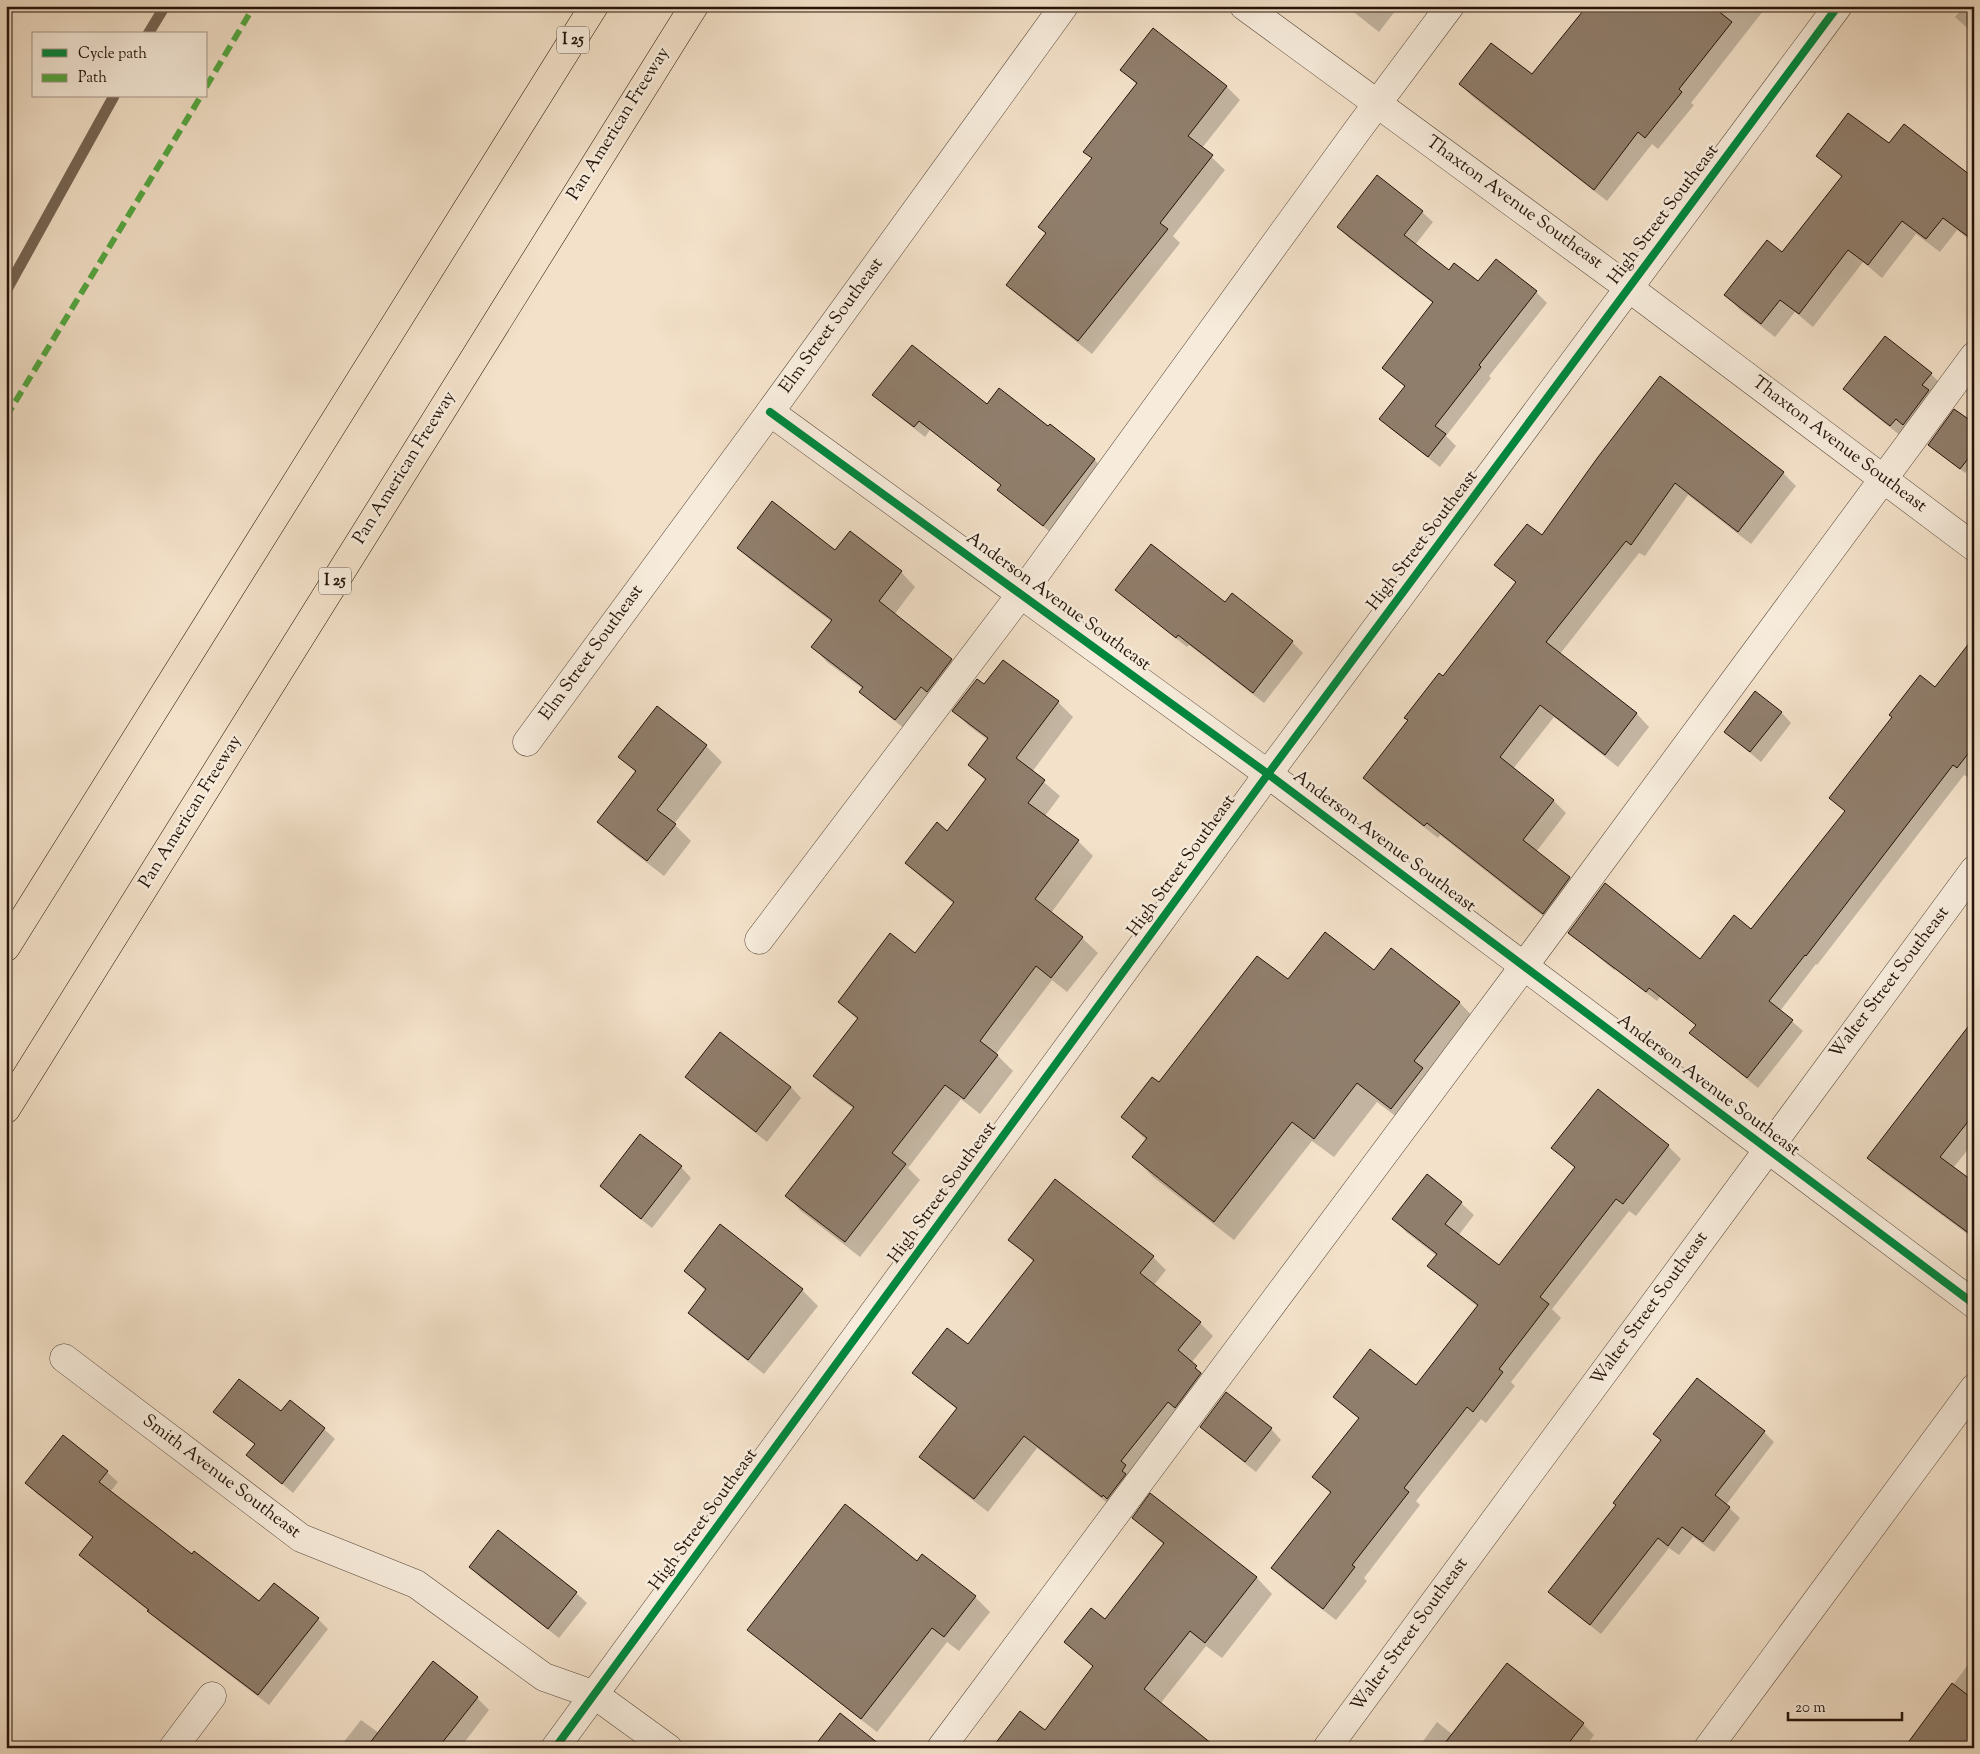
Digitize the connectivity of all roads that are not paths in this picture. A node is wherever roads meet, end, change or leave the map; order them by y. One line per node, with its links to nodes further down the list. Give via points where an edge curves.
1 (585, 6): 10 (highway)
2 (594, 6): 10 (highway, I 25)
3 (694, 6): 9 (highway, Pan American Freeway / I 25)
4 (702, 6): 9 (highway)
5 (1064, 6): 14 (street, Elm Street Southeast)
6 (1244, 6): 11 (street, Thaxton Avenue Southeast)
7 (1450, 6): 11 (street)
8 (1838, 6): 12 (street, High Street Southeast)
9 (663, 54): 24 (highway, Pan American Freeway / I 25)
10 (551, 74): 22 (highway, I 25)
11 (1377, 103): 12 (street, Thaxton Avenue Southeast); 17 (street)
12 (1629, 288): 15 (street, Thaxton Avenue Southeast); 19 (street, High Street Southeast)
13 (1974, 356): 15 (street)
14 (770, 412): 17 (street, Anderson Avenue Southeast); 18 (street, Elm Street Southeast)
15 (1883, 479): 16 (street, Thaxton Avenue Southeast); 23 (street)
16 (1974, 547)
17 (1022, 594): 19 (street, Anderson Avenue Southeast); 21 (street)
18 (527, 742)
19 (1268, 774): 23 (street, Anderson Avenue Southeast); 29 (street, High Street Southeast)
20 (1974, 870): 25 (street, Walter Street Southeast)
21 (759, 940)
22 (6, 947)
23 (1524, 966): 25 (street, Anderson Avenue Southeast); 34 (street)
24 (6, 1109)
25 (1767, 1149): 26 (street, Anderson Avenue Southeast); 35 (street, Walter Street Southeast)
26 (1974, 1304)
27 (64, 1358): 29 (street, Smith Avenue Southeast, via 301,1538 416,1584 544,1677)
28 (1974, 1388): 36 (street)
29 (595, 1695): 32 (street, High Street Southeast); 33 (street, Smith Avenue Southeast)
30 (212, 1696): 31 (street)
31 (173, 1748)
32 (555, 1748)
33 (668, 1748)
34 (941, 1748)
35 (1326, 1748)
36 (1708, 1748)

